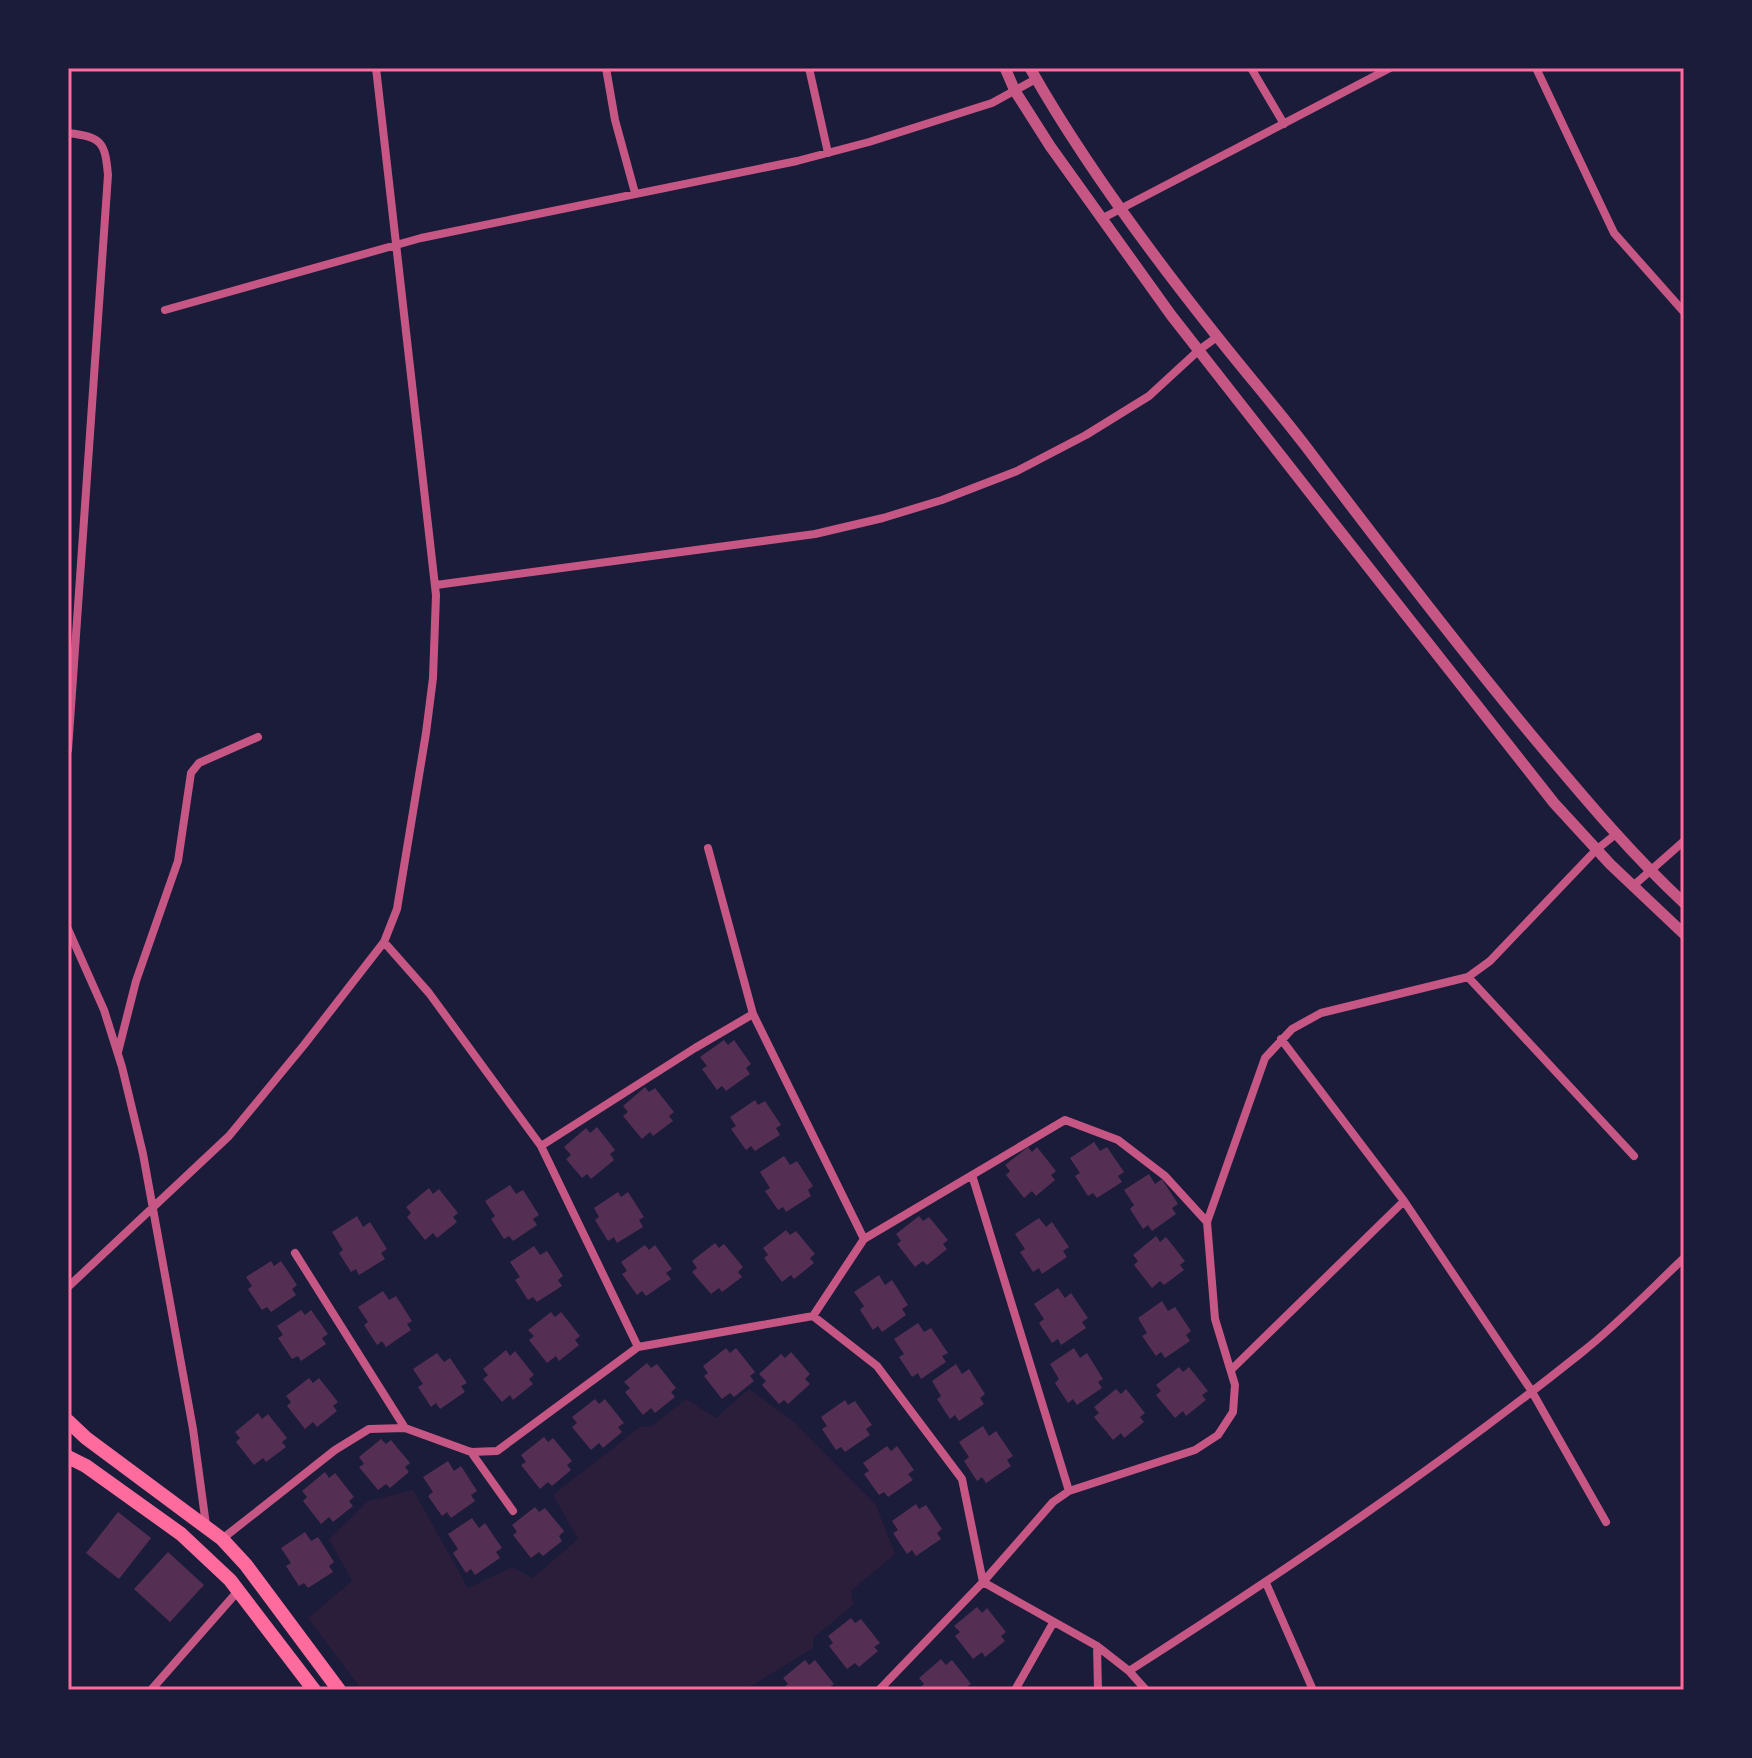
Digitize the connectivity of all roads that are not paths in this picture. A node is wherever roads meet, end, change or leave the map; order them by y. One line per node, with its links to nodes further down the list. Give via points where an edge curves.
1 (376, 68): 16 (street)
2 (606, 68): 13 (street)
3 (809, 68): 12 (street)
4 (1005, 68): 9 (street)
5 (1251, 68): 10 (street)
6 (1390, 68): 10 (street)
7 (1536, 68): 18 (street, via 1614,233)
8 (1033, 73): 9 (street); 14 (street)
9 (1015, 91): 12 (street, via 992,103); 15 (street)
10 (1284, 124): 14 (street)
11 (68, 133): 23 (street, via 101,142 108,175)
12 (828, 153): 13 (street)
13 (635, 193): 16 (street)
14 (1120, 207): 15 (street); 19 (street)
15 (1103, 218): 20 (street)
16 (397, 245): 17 (street); 21 (street)
17 (165, 310)
18 (1684, 312)
19 (1217, 337): 20 (street); 24 (street)
20 (1199, 350): 21 (street, via 1149,396 1086,435 1017,471 942,500 815,534); 27 (street)
21 (436, 585): 33 (street, via 426,733 397,909)
22 (258, 737): 37 (street, via 199,763 191,773 178,861)
23 (68, 750)
24 (1616, 834): 27 (street); 28 (street)
25 (1684, 841): 28 (street)
26 (708, 848): 35 (street)
27 (1596, 850): 29 (street); 34 (street, via 1490,961)
28 (1650, 871): 29 (street); 30 (street)
29 (1633, 886): 32 (street)
30 (1684, 903)
31 (68, 929): 37 (street)
32 (1684, 934)
33 (384, 942): 38 (street, via 429,993); 42 (street, via 229,1136)
34 (1468, 977): 36 (street, via 1321,1013); 39 (street)
35 (753, 1014): 38 (street); 44 (street)
36 (1281, 1039): 41 (street); 43 (street, via 1265,1058)
37 (117, 1052): 42 (street)
38 (541, 1146): 49 (street)
39 (1634, 1156)
40 (972, 1175): 43 (street, via 1065,1120 1118,1140 1165,1176); 44 (street); 56 (street)
41 (1404, 1201): 50 (street); 51 (street)
42 (154, 1205): 47 (street); 59 (street)
43 (1207, 1222): 50 (street, via 1215,1319)
44 (864, 1239): 48 (street)
45 (295, 1253): 53 (street)
46 (1684, 1258): 51 (street, via 1583,1352)
47 (68, 1287)
48 (813, 1316): 49 (street); 61 (street, via 877,1366 962,1479)
49 (638, 1347): 54 (street, via 497,1451)
50 (1231, 1370): 56 (street, via 1233,1412 1218,1435 1165,1462)
51 (1531, 1390): 58 (street); 62 (street, via 1409,1485)
52 (68, 1421): 59 (highway)
53 (405, 1428): 54 (street); 60 (street, via 369,1429)
54 (471, 1452): 57 (street)
55 (68, 1457): 63 (highway, via 181,1534)
56 (1069, 1491): 61 (street, via 1053,1502)
57 (513, 1511)
58 (1606, 1522)
59 (206, 1525): 60 (highway)
60 (222, 1539): 69 (highway)
61 (983, 1582): 64 (street); 70 (street)
62 (1266, 1583): 66 (street); 74 (street)
63 (238, 1591): 67 (street); 68 (highway)
64 (1053, 1623): 65 (street); 71 (street)
65 (1097, 1646): 66 (street); 72 (street)
66 (1129, 1671): 73 (street)
67 (151, 1690)
68 (314, 1690)
69 (339, 1690)
70 (879, 1690)
71 (1015, 1690)
72 (1098, 1690)
73 (1146, 1690)
74 (1313, 1690)

